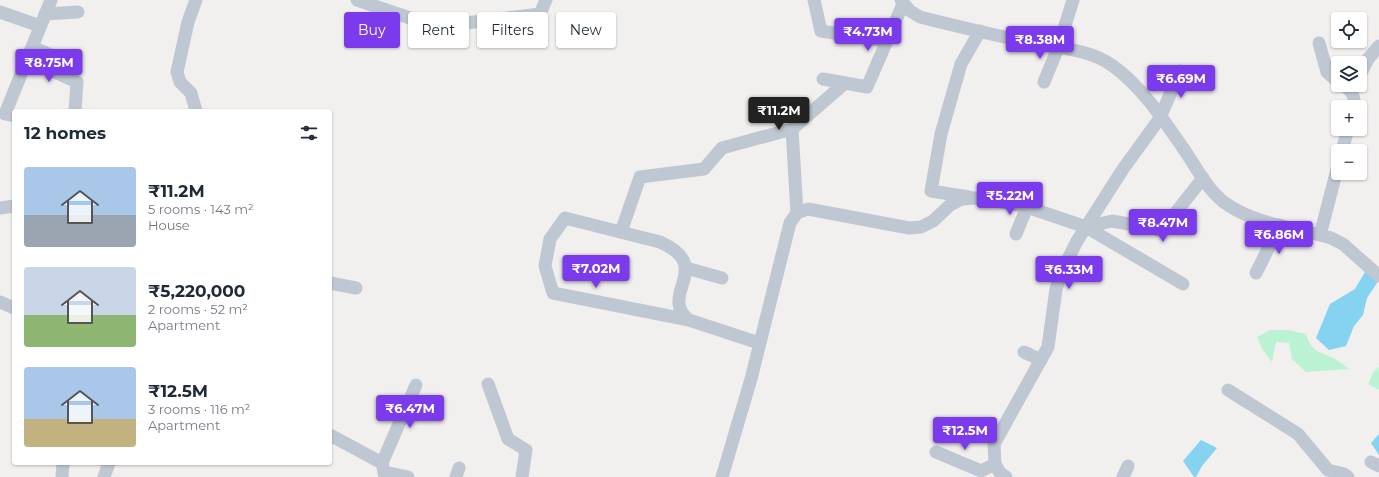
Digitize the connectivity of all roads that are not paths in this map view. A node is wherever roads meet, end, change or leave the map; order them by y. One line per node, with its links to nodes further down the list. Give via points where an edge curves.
1 (51, 0): 10 (street)
2 (196, 0): 24 (street, via 188,22 177,72 180,82 191,93)
3 (357, 0): 4 (street, via 410,18 449,25 540,14)
4 (546, 0)
5 (814, 0): 12 (street, via 821,31)
6 (1073, 0): 16 (street)
7 (902, 2): 11 (street, via 920,17); 12 (street)
8 (0, 12): 10 (street)
9 (78, 12): 10 (street)
10 (43, 20): 15 (street)
11 (980, 31): 16 (street); 30 (street, via 961,64 941,134 931,192)
12 (887, 41): 22 (street, via 866,87)
13 (1319, 42): 19 (street, via 1326,72)
14 (1379, 46): 17 (street)
15 (32, 47): 23 (street, via 58,58 55,72 77,82); 25 (street, via 5,114)
16 (1058, 48): 21 (street); 26 (street, via 1094,56 1112,65 1145,97)
17 (1367, 61)
18 (1180, 71): 26 (street)
19 (1331, 76)
20 (823, 79): 22 (street)
21 (1044, 82)
22 (845, 83): 27 (street)
23 (75, 109)
24 (195, 109)
25 (12, 116)
26 (1160, 118): 28 (street, via 1184,148); 36 (street)
27 (792, 129): 34 (street); 37 (street, via 722,148 704,169 640,177)
28 (1203, 178): 35 (street, via 1227,205 1246,216); 36 (street, via 1162,230 1112,221)
29 (1334, 180): 39 (street)
30 (974, 198): 32 (street); 34 (street, via 962,199 950,205 933,221 921,227 909,228 808,208)
31 (12, 206): 33 (street)
32 (1027, 207): 36 (street); 38 (street)
33 (0, 208)
34 (797, 213): 50 (street, via 790,223)
35 (1280, 225): 39 (street); 41 (street)
36 (1086, 227): 45 (street); 52 (street, via 1062,271 1056,289 1049,341)
37 (621, 232): 40 (street, via 673,248 681,254); 49 (street, via 565,218 550,239 545,266 553,293)
38 (1016, 234)
39 (1320, 235): 42 (street, via 1343,244)
40 (686, 268): 43 (street); 49 (street, via 678,304 681,314)
41 (1256, 273)
42 (1379, 276)
43 (722, 278)
44 (332, 283): 46 (street)
45 (1183, 284)
46 (356, 288)
47 (0, 302): 48 (street)
48 (12, 307)
49 (689, 320): 50 (street)
50 (760, 343): 66 (street)
51 (1024, 352): 52 (street)
52 (1041, 360): 58 (street, via 994,444)
53 (488, 384): 65 (street, via 508,439 526,450)
54 (416, 385): 61 (street)
55 (1228, 390): 68 (street, via 1298,434 1328,470)
56 (332, 436): 61 (street)
57 (936, 452): 58 (street, via 981,471)
58 (995, 464): 67 (street)
59 (63, 465): 62 (street)
60 (108, 465): 63 (street)
61 (384, 471): 64 (street)
62 (62, 477)
63 (104, 477)
64 (408, 477)
65 (522, 477)
66 (722, 477)
67 (1006, 477)
68 (1348, 477)

